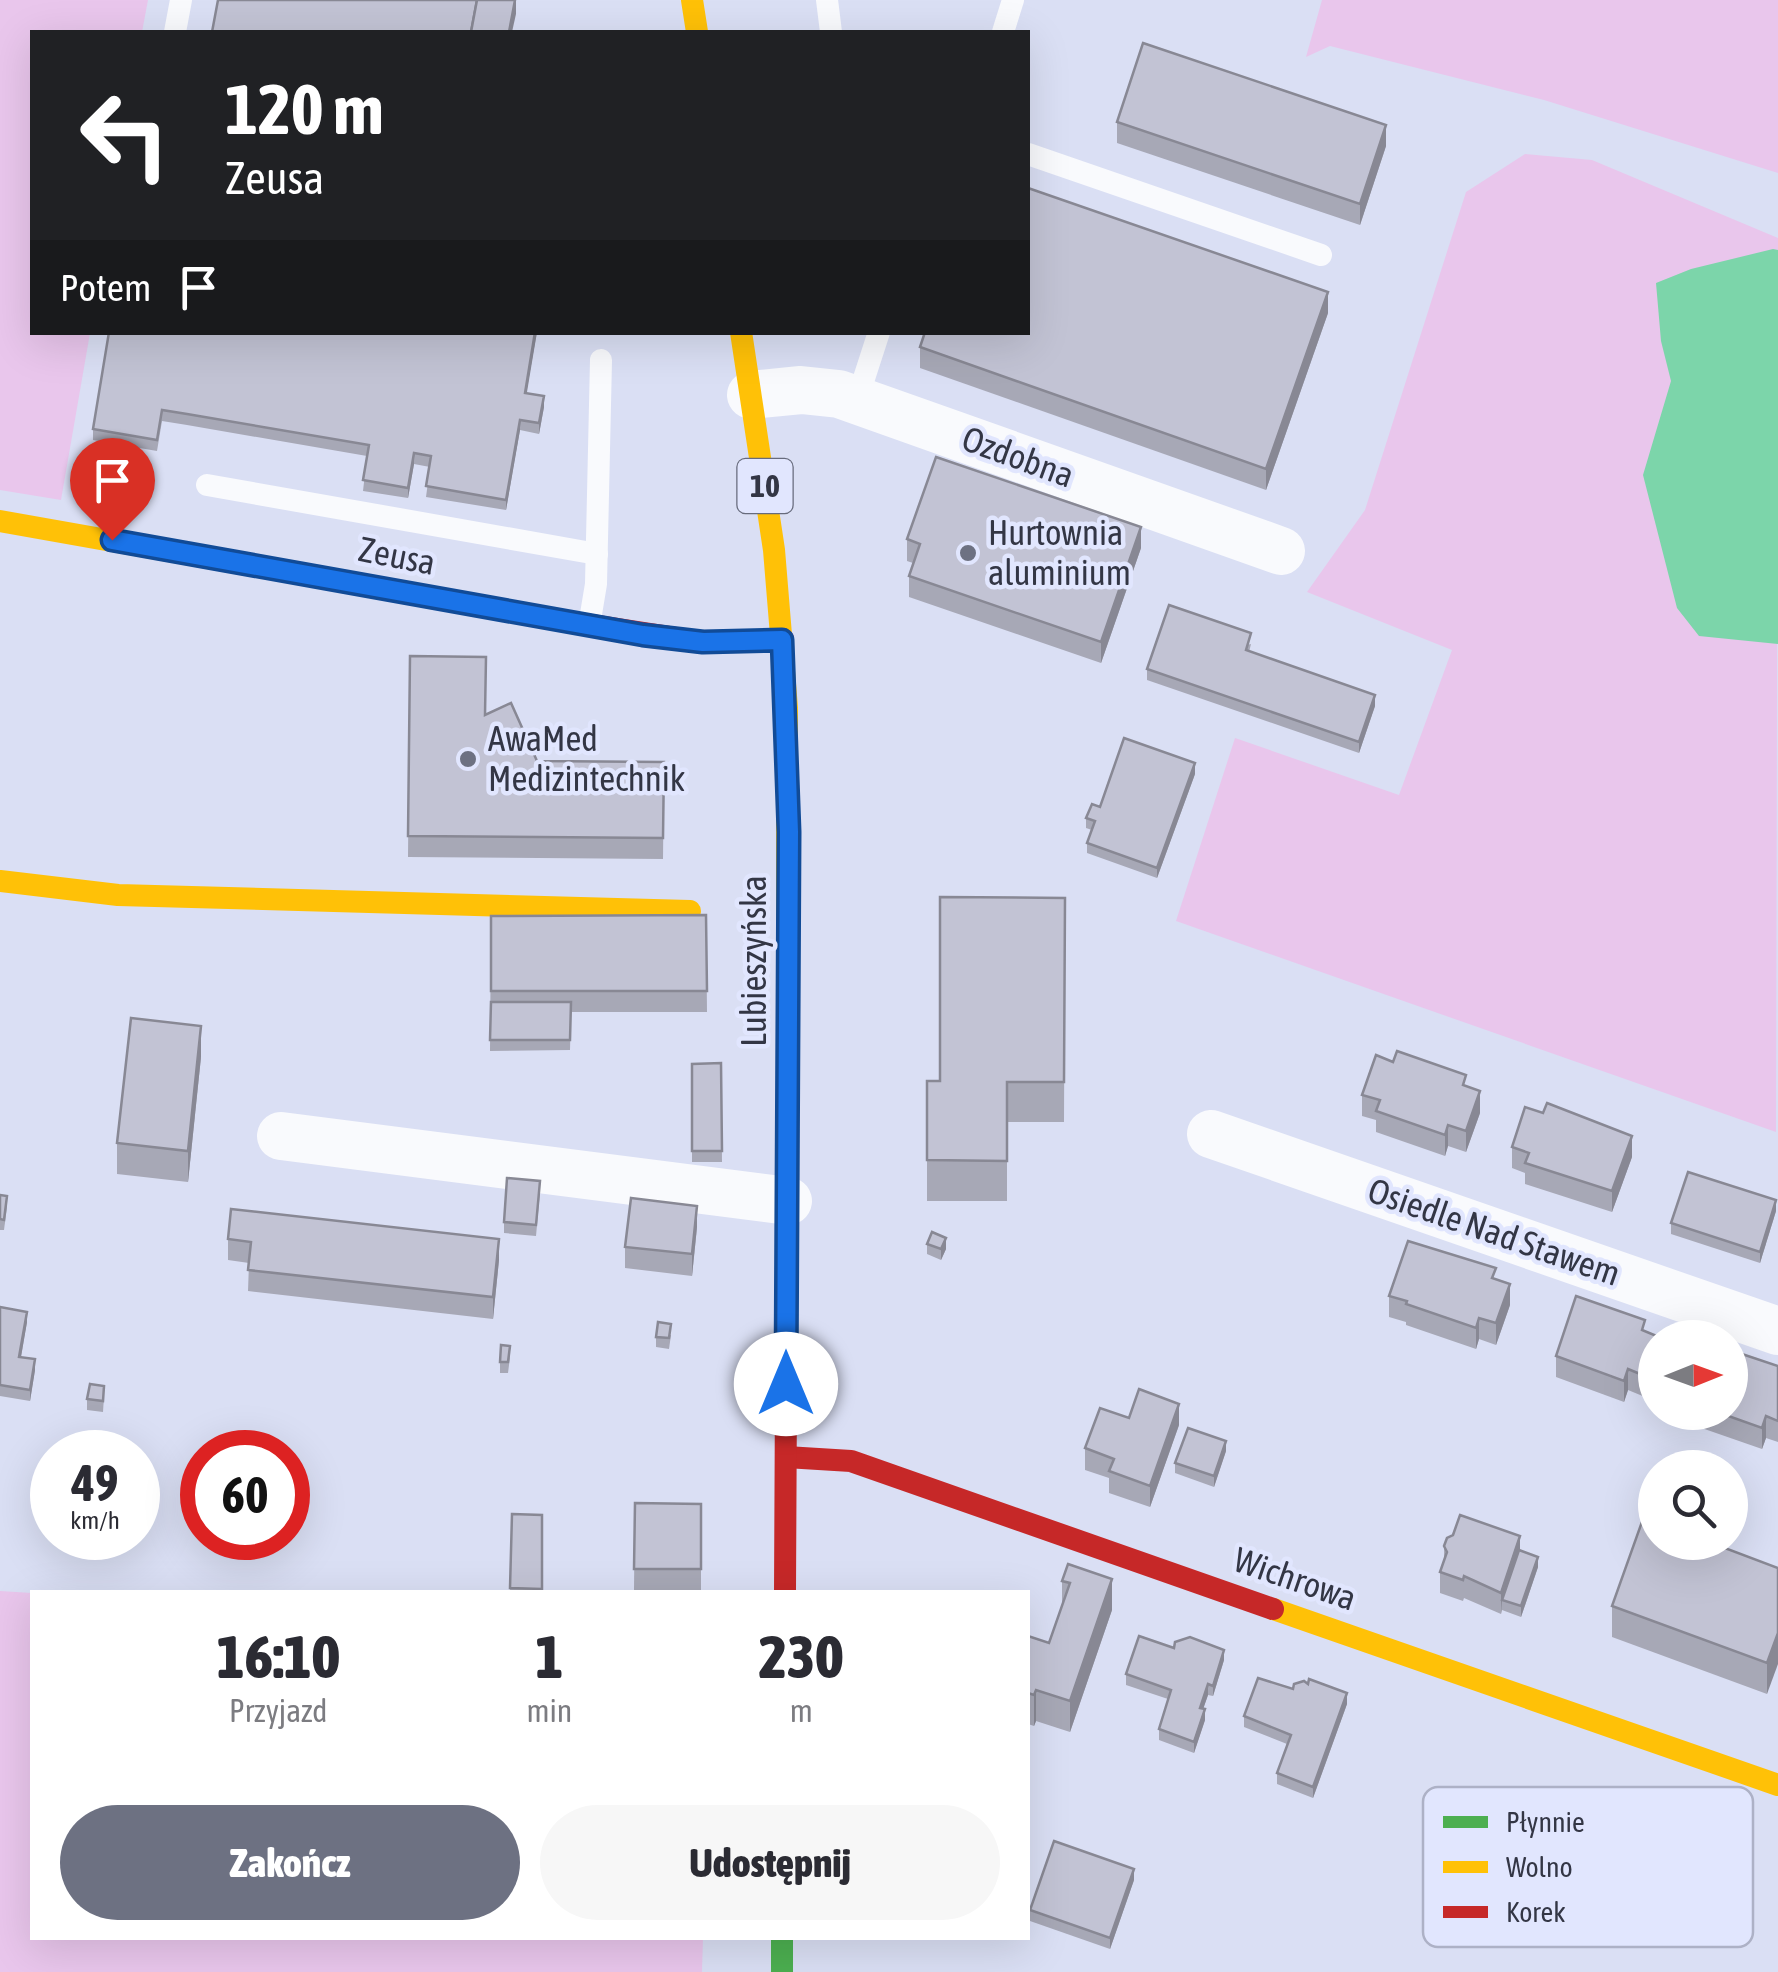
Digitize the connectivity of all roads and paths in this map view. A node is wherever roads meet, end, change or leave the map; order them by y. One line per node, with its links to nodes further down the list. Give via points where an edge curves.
1 (181, 0): 5 (lane)
2 (692, 0): 6 (street)
3 (827, 0): 7 (lane)
4 (1013, 0): 8 (lane)
5 (175, 30)
6 (697, 30)
7 (831, 30)
8 (1005, 30)
9 (1030, 155): 10 (lane)
10 (1321, 256)
11 (742, 335): 14 (street, Lubieszyńska / 10)
12 (879, 335): 15 (lane)
13 (602, 360): 19 (lane)
14 (751, 395): 15 (street, Ozdobna, via 817,390); 21 (street, Lubieszyńska / 10)
15 (857, 400): 18 (street, Ozdobna)
16 (207, 485): 19 (lane)
17 (0, 520): 20 (street, Zeusa)
18 (1282, 551)
19 (597, 554): 20 (lane)
20 (588, 626): 21 (street, Zeusa, via 703,642)
21 (782, 640): 26 (street, Lubieszyńska / 10, via 789,793)
22 (0, 881): 23 (street, via 118,895)
23 (690, 911)
24 (1210, 1134): 27 (street, Osiedle Nad Stawem)
25 (282, 1136): 26 (street)
26 (788, 1200): 28 (street, Lubieszyńska / 10)
27 (1778, 1331)
28 (786, 1458): 29 (street, Lubieszyńska / 10); 30 (street, Wichrowa, via 862,1464)
29 (785, 1590)
30 (1778, 1785)
31 (782, 1940): 32 (street)
32 (782, 1972)

